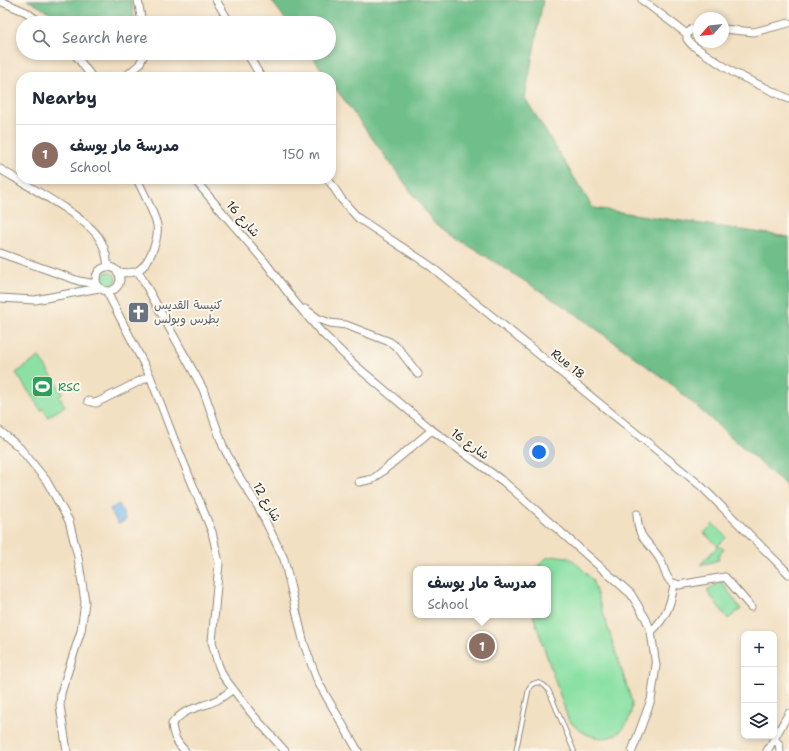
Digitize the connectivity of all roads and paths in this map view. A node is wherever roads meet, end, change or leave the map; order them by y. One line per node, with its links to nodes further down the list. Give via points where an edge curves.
1 (138, 0): 6 (street)
2 (216, 0): 7 (street)
3 (642, 0): 11 (street)
4 (0, 1): 5 (street)
5 (31, 16)
6 (141, 16)
7 (226, 16)
8 (789, 23): 10 (street, via 754,32)
9 (693, 29): 11 (street)
10 (729, 30)
11 (687, 34): 18 (street, via 689,42 706,56 734,73)
12 (79, 60): 15 (street)
13 (142, 60): 16 (street)
14 (251, 60): 17 (street)
15 (88, 72)
16 (131, 72)
17 (258, 72)
18 (789, 99)
19 (0, 168): 20 (street)
20 (16, 178)
21 (26, 184): 26 (street, via 88,226 99,237 107,256)
22 (139, 184): 27 (street, via 158,233 145,264)
23 (198, 184): 32 (street, شارع 16, via 265,262)
24 (331, 184): 40 (street, Rue 18, via 358,218 429,265 701,486)
25 (0, 253): 29 (street)
26 (108, 267): 28 (street); 29 (street, via 101,269 97,274)
27 (138, 271): 28 (street, via 124,274); 51 (street, شارع 12, via 204,389 223,446 259,508 284,559 304,644 316,676)
28 (117, 272): 30 (street, via 119,283)
29 (98, 286): 30 (street); 31 (street, via 34,300)
30 (107, 292): 34 (street)
31 (0, 298)
32 (295, 302): 33 (street, via 319,319 346,325 390,342 398,348); 36 (street, شارع 16, via 355,365)
33 (418, 374)
34 (150, 376): 35 (street, via 96,403); 44 (street, via 212,532 218,563 212,642 223,676)
35 (88, 401)
36 (432, 430): 38 (street, via 378,475); 43 (street, شارع 16, via 504,482 621,584 639,606)
37 (0, 431): 48 (street, via 20,448 46,480 69,521 78,557 85,602 81,631 60,698)
38 (358, 482)
39 (637, 514): 41 (street, via 637,526 641,537 657,555 668,579)
40 (789, 574)
41 (674, 584): 42 (street, via 725,577); 43 (street, via 663,620)
42 (751, 607)
43 (651, 632): 54 (street, شارع 16, via 656,655 656,678 651,700)
44 (233, 689): 49 (street, via 216,700 190,709 172,724 175,740); 50 (street)
45 (789, 713): 46 (street)
46 (777, 734)
47 (774, 739): 55 (street); 56 (street)
48 (67, 751)
49 (185, 751)
50 (285, 751)
51 (358, 751)
52 (516, 751): 53 (lane, via 529,688 537,683 543,684 549,691)
53 (574, 751)
54 (632, 751)
55 (767, 751)
56 (780, 751)

